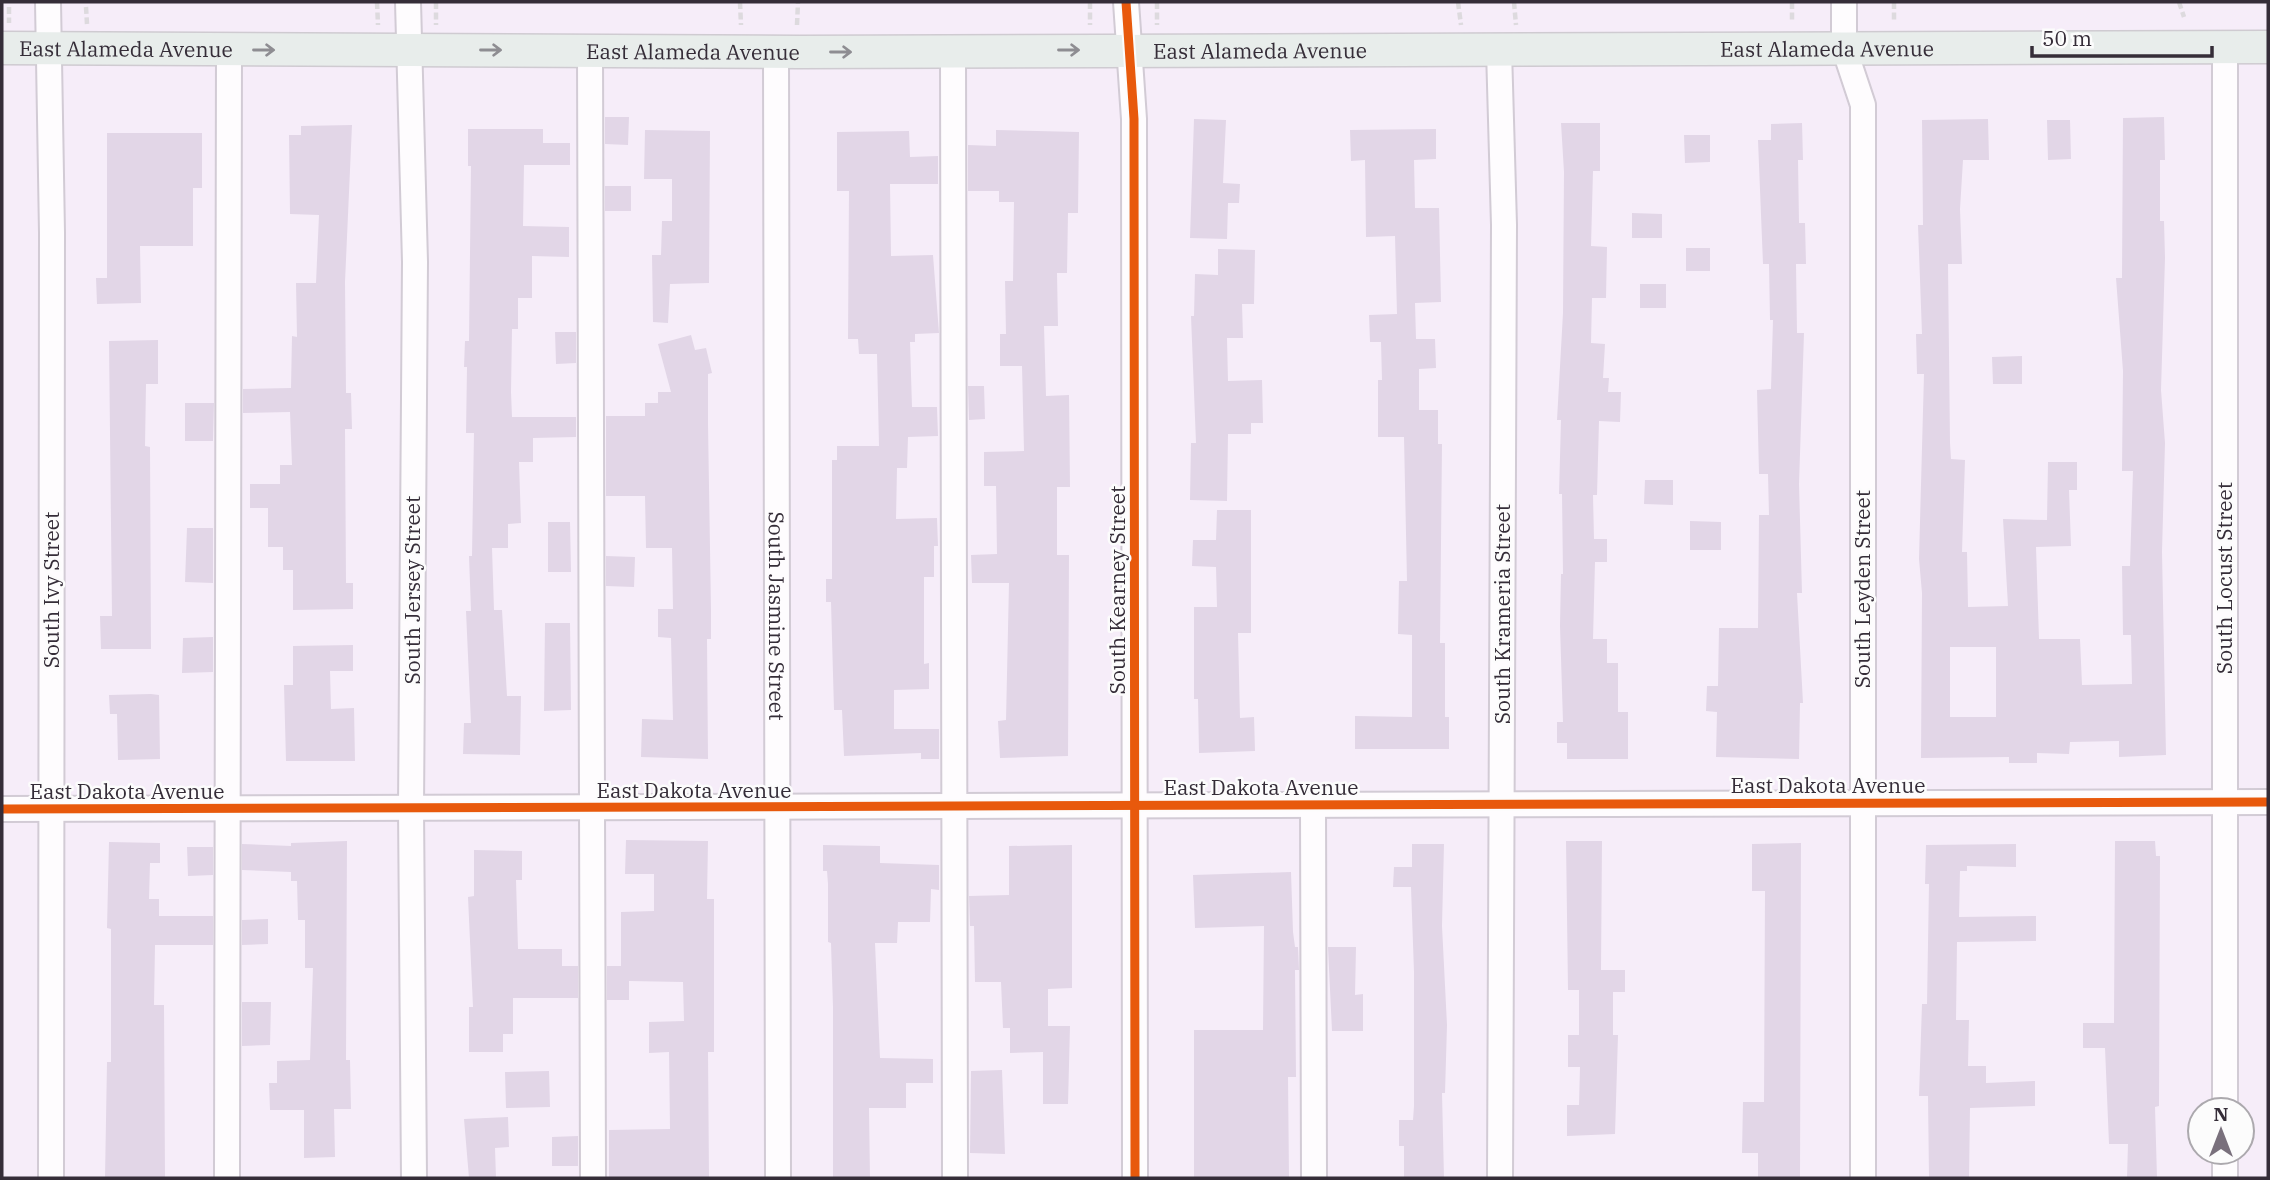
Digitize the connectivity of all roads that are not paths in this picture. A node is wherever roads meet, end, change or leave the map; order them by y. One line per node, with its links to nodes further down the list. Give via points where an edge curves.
1 (48, 2): 10 (street, South Ivy Street)
2 (408, 2): 13 (street, South Jersey Street)
3 (1126, 2): 14 (street, South Kearney Street)
4 (1844, 2): 11 (street, South Leyden Street)
5 (5, 37): 10 (main road, East Alameda Avenue)
6 (1507, 40): 11 (main road, East Alameda Avenue); 14 (main road, East Alameda Avenue); 22 (street, South Krameria Street)
7 (787, 42): 15 (main road, East Alameda Avenue); 16 (main road, East Alameda Avenue, one-way to 16); 25 (street, South Jasmine Street)
8 (2225, 47): 9 (main road, East Alameda Avenue); 11 (main road, East Alameda Avenue); 18 (street, South Locust Street)
9 (2268, 47)
10 (48, 48): 12 (main road, East Alameda Avenue); 29 (street, South Ivy Street)
11 (1844, 48): 17 (street, South Leyden Street, via 1863,105)
12 (229, 49): 13 (main road, East Alameda Avenue, one-way to 13); 26 (street)
13 (410, 50): 15 (main road, East Alameda Avenue, one-way to 15); 27 (street, South Jersey Street, via 415,262)
14 (1129, 50): 16 (main road, East Alameda Avenue, one-way to 14); 20 (street, South Kearney Street, via 1134,119)
15 (590, 51): 24 (street)
16 (953, 51): 23 (street)
17 (1862, 802): 18 (street, East Dakota Avenue); 22 (street, East Dakota Avenue); 40 (street, South Leyden Street)
18 (2224, 802): 19 (street, East Dakota Avenue); 30 (street, South Locust Street)
19 (2268, 802)
20 (1135, 805): 21 (street, East Dakota Avenue); 23 (street, East Dakota Avenue); 37 (street, South Kearney Street)
21 (1313, 805): 22 (street, East Dakota Avenue); 38 (street)
22 (1501, 805): 39 (street, South Krameria Street)
23 (954, 806): 25 (street, East Dakota Avenue); 36 (street)
24 (592, 807): 25 (street, East Dakota Avenue); 27 (street, East Dakota Avenue); 34 (street)
25 (779, 807): 35 (street, South Jasmine Street)
26 (229, 808): 27 (street, East Dakota Avenue); 29 (street, East Dakota Avenue); 32 (street)
27 (411, 808): 33 (street, South Jersey Street)
28 (2, 809): 29 (street, East Dakota Avenue)
29 (51, 809): 31 (street, South Ivy Street)
30 (2225, 1096)
31 (51, 1178)
32 (228, 1178)
33 (414, 1178)
34 (593, 1178)
35 (778, 1178)
36 (955, 1178)
37 (1135, 1178)
38 (1314, 1178)
39 (1500, 1178)
40 (1863, 1178)

